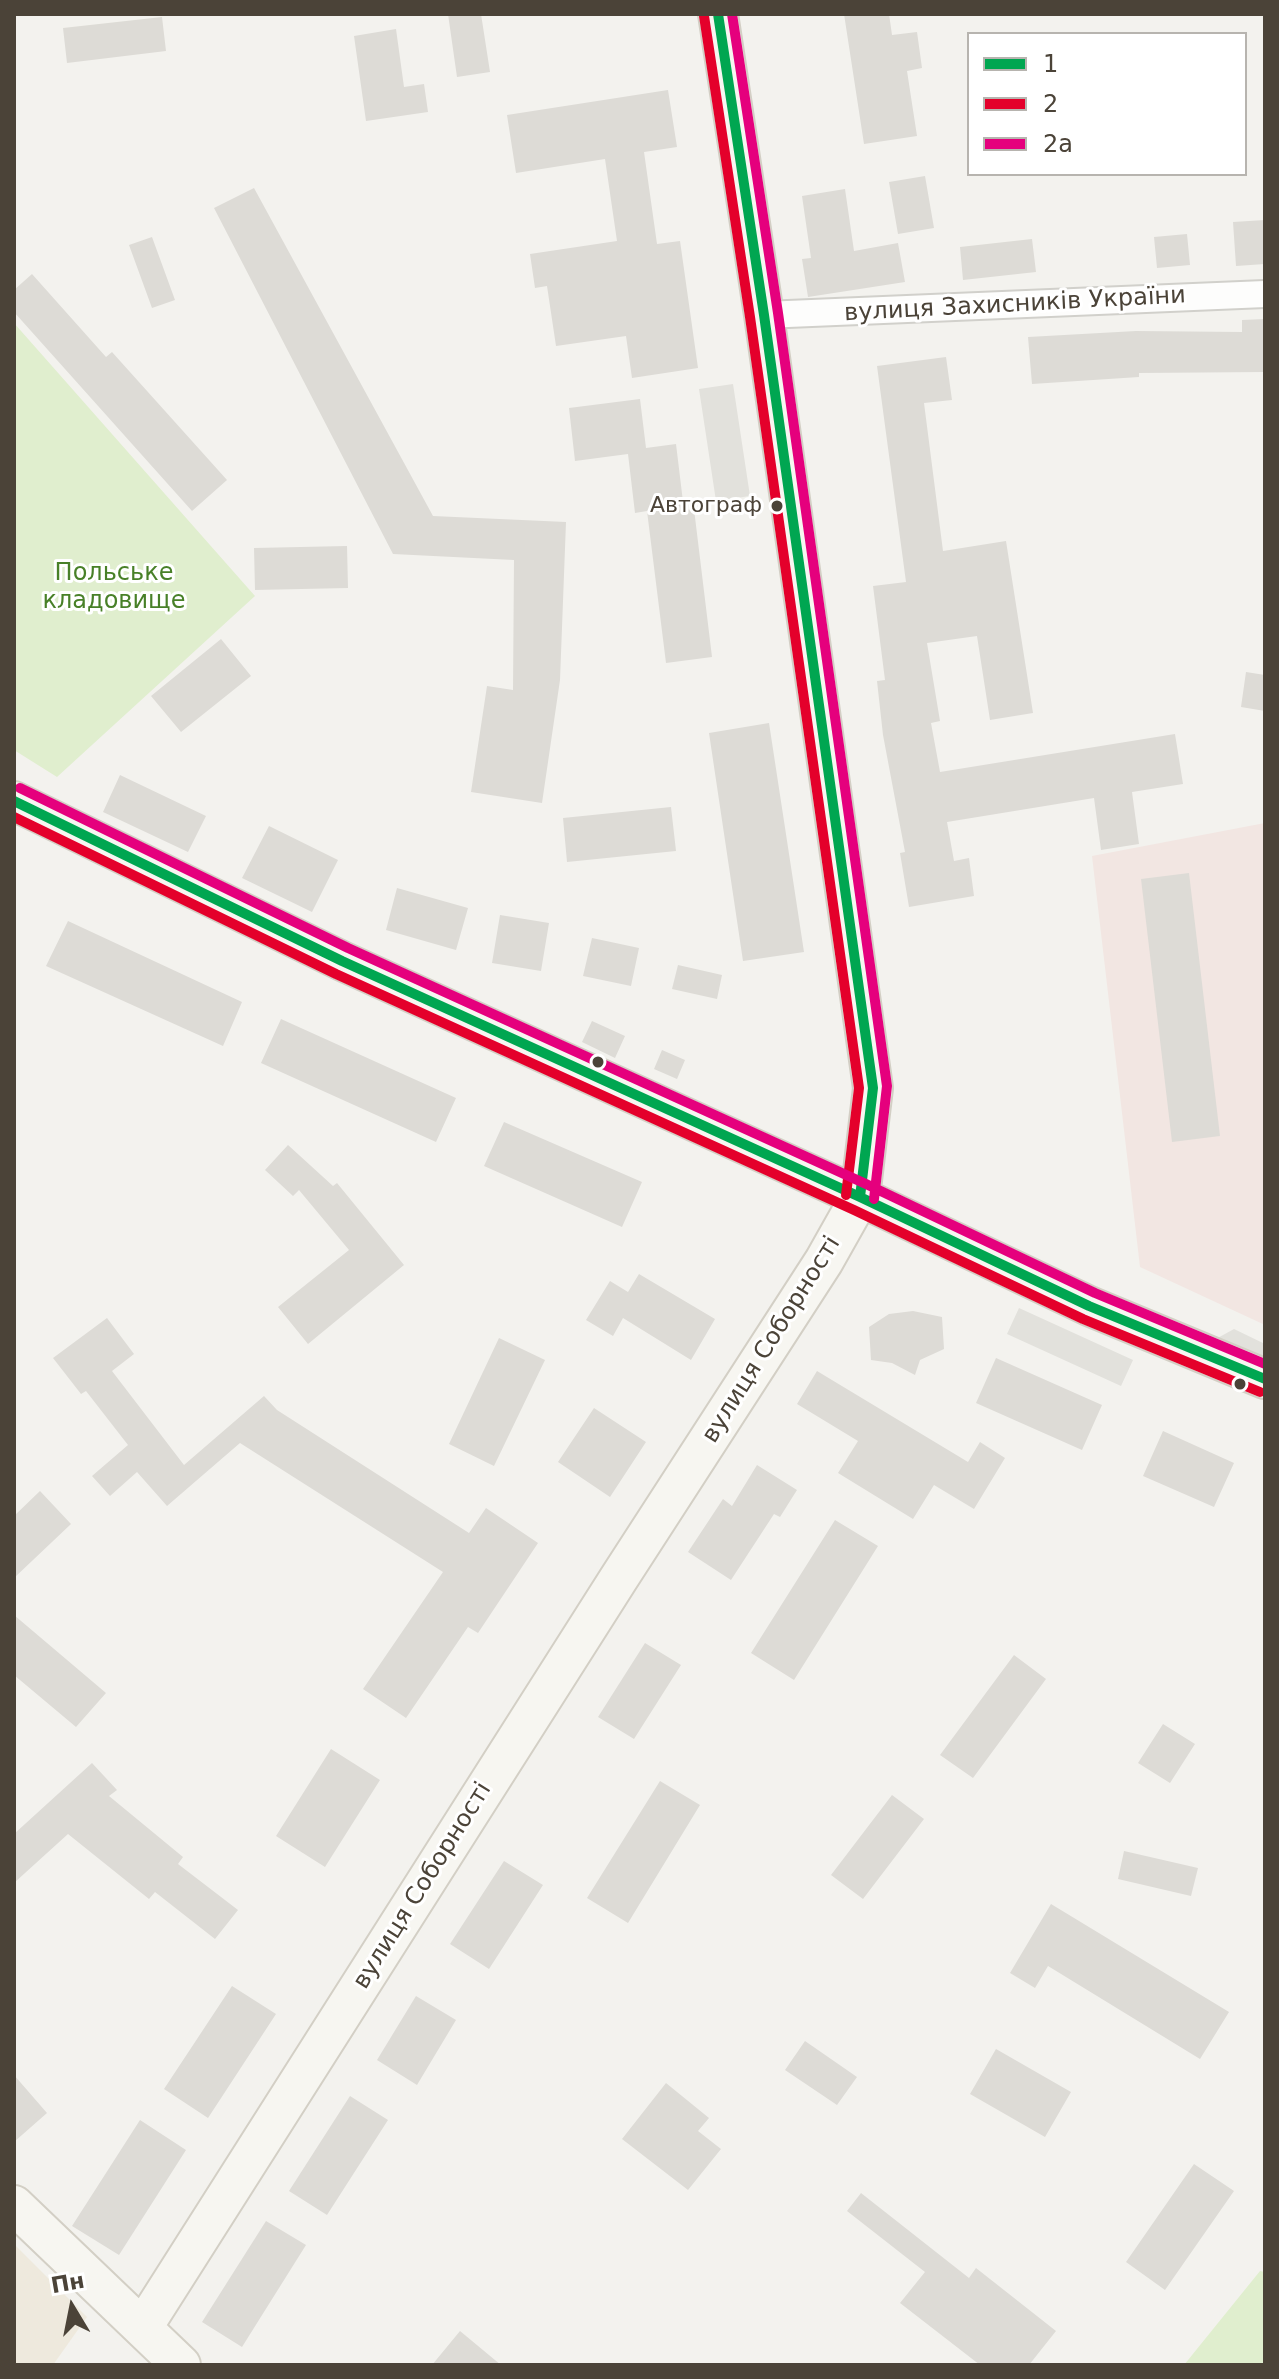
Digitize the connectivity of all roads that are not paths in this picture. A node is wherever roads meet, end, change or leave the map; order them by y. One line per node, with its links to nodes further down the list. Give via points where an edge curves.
1 (718, 14): 3 (main road, вулиця Соборності)
2 (1265, 294): 3 (street, вулиця Захисників України)
3 (764, 315): 5 (main road, вулиця Соборності, via 873,1088)
4 (14, 801): 5 (main road, via 342,961)
5 (860, 1197): 6 (main road, via 1089,1306); 8 (main road, вулиця Соборності)
6 (1265, 1379)
7 (14, 2205): 8 (main road)
8 (143, 2327): 9 (main road)
9 (181, 2365)

